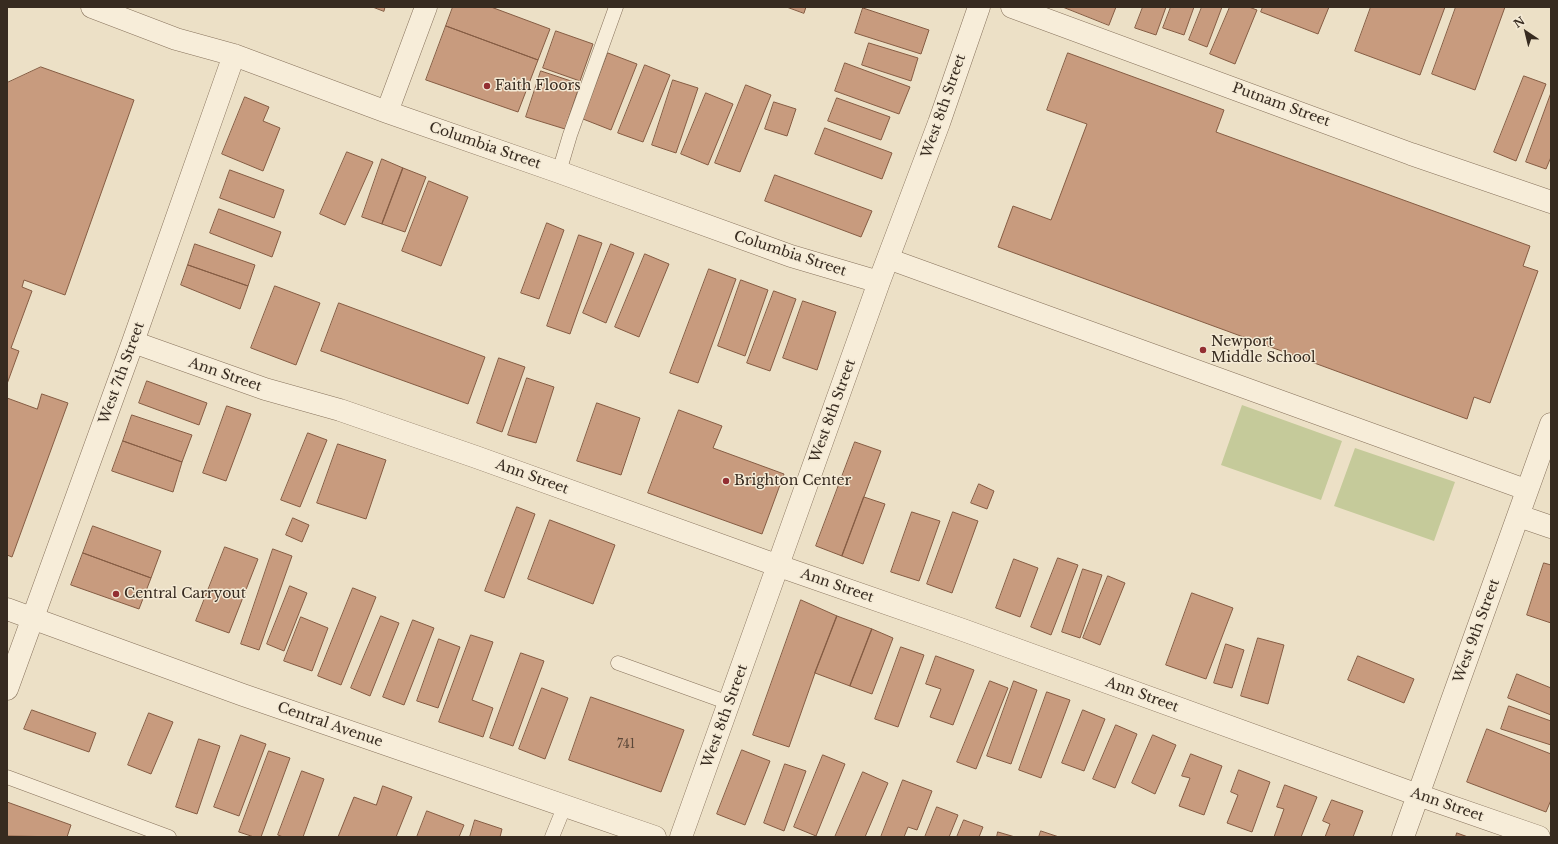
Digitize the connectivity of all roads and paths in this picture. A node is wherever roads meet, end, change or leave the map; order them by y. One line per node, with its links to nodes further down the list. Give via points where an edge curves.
1 (92, 7): 6 (street, Columbia Street, via 176,39)
2 (426, 7): 7 (street)
3 (616, 7): 8 (lane)
4 (978, 7): 10 (street, West 8th Street)
5 (1012, 7): 9 (street, Putnam Street, via 1411,154)
6 (234, 55): 7 (street, Columbia Street); 12 (street, West 7th Street)
7 (387, 112): 8 (street, Columbia Street)
8 (559, 172): 11 (street, Columbia Street, via 791,256)
9 (1551, 202)
10 (889, 259): 11 (street, West 8th Street); 14 (street)
11 (879, 282): 17 (street, West 8th Street)
12 (133, 342): 17 (street, Ann Street, via 476,457); 19 (street, West 7th Street)
13 (1551, 424): 14 (street, West 9th Street)
14 (1527, 490): 15 (street, West 9th Street)
15 (1518, 516): 16 (street); 24 (street, West 9th Street)
16 (1551, 527)
17 (779, 566): 22 (street, West 8th Street); 24 (street, Ann Street)
18 (7, 609): 19 (street, Central Avenue)
19 (33, 618): 21 (street, West 7th Street); 25 (street, Central Avenue, via 243,695)
20 (618, 662): 22 (lane)
21 (7, 689)
22 (729, 703): 29 (street, West 8th Street)
23 (7, 777): 26 (lane)
24 (1418, 795): 30 (street, West 9th Street); 31 (street, Ann Street)
25 (565, 806): 27 (lane); 28 (street, Central Avenue)
26 (169, 837)
27 (552, 837)
28 (655, 837)
29 (681, 837)
30 (1403, 837)
31 (1539, 837)

